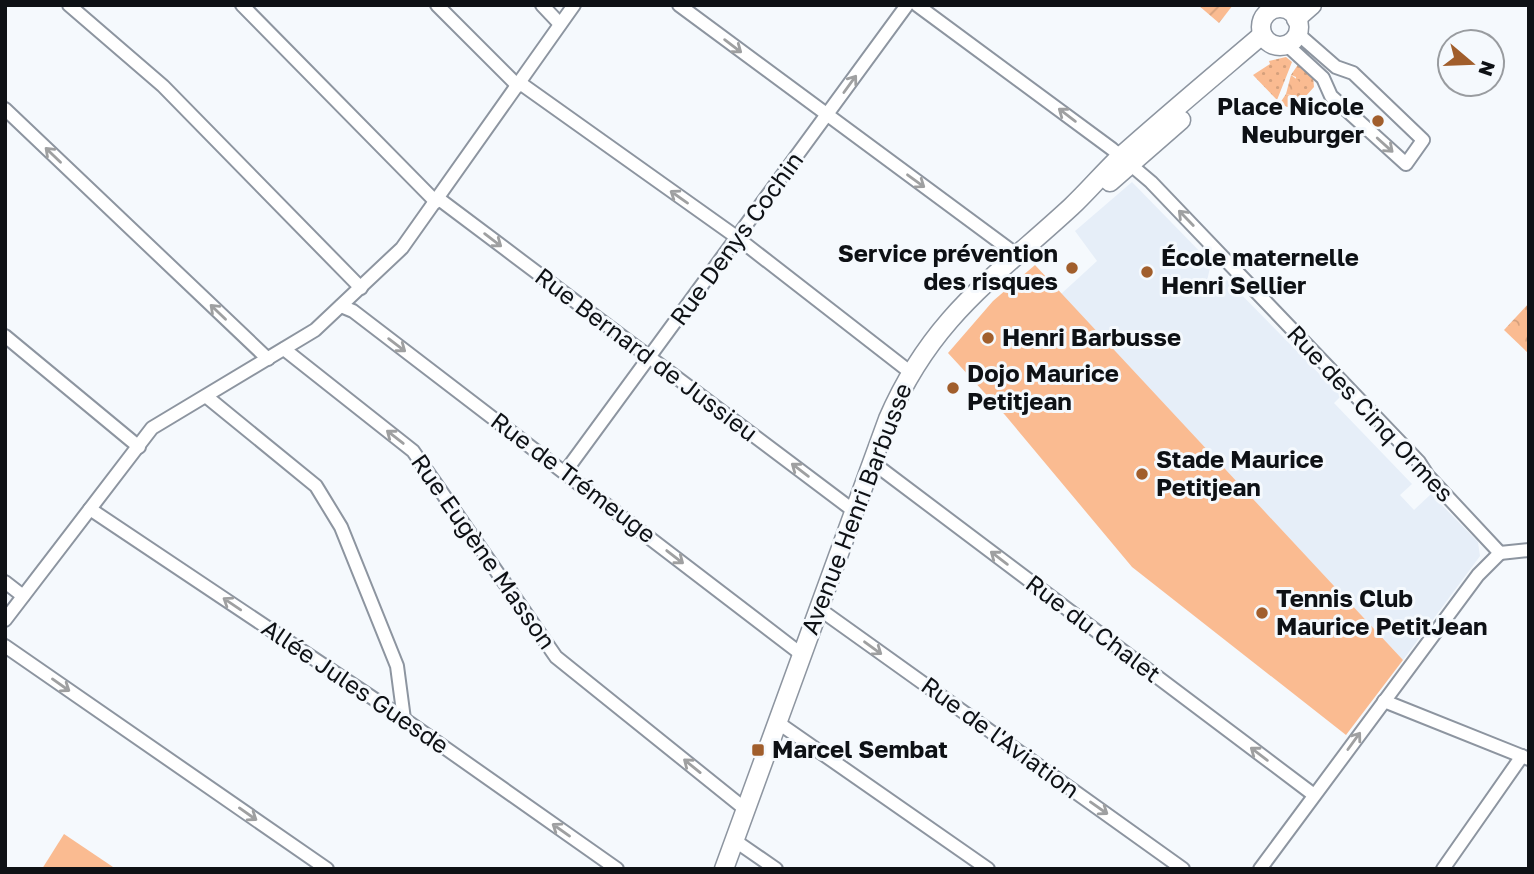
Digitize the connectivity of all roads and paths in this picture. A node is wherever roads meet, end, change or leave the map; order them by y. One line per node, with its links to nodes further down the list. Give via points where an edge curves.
1 (69, 5): 19 (street, via 163,86)
2 (242, 5): 16 (street, Rue Bernard de Jussieu)
3 (436, 5): 12 (street)
4 (542, 5): 10 (street)
5 (574, 5): 10 (street)
6 (679, 5): 14 (street, one-way to 14)
7 (907, 5): 14 (street, Rue Denys Cochin, one-way to 7)
8 (917, 5): 15 (street, Rue des Cinq Ormes, one-way to 8)
9 (1312, 5): 11 (street, Avenue Henri Barbusse)
10 (561, 24): 12 (street)
11 (1285, 28): 11 (street, one-way to 11, via 1331,96 1406,164 1423,140 1353,73 1336,67); 15 (street, Avenue Henri Barbusse)
12 (519, 84): 16 (street); 17 (street, one-way to 12)
13 (5, 109): 24 (street, one-way to 13)
14 (827, 116): 17 (street, Rue Denys Cochin); 18 (street, one-way to 18)
15 (1126, 161): 18 (street, Avenue Henri Barbusse, via 1096,192 1074,204); 33 (street, Rue des Cinq Ormes, one-way to 15, via 1232,264)
16 (438, 201): 19 (street, via 402,248); 23 (street, Rue Bernard de Jussieu, one-way to 23)
17 (735, 236): 23 (street, Rue Denys Cochin); 25 (street)
18 (1017, 255): 25 (street, Avenue Henri Barbusse, via 949,318)
19 (361, 288): 20 (street)
20 (341, 306): 22 (street, via 315,330); 29 (street, Rue de Trémeuge, one-way to 29)
21 (5, 336): 27 (street)
22 (284, 349): 24 (street); 45 (street, Rue Eugène Masson, one-way to 22, via 556,657 413,451)
23 (650, 358): 29 (street, Rue Denys Cochin); 31 (street, Rue Bernard de Jussieu, one-way to 23)
24 (268, 359): 26 (street)
25 (910, 372): 28 (street, Avenue Henri Barbusse)
26 (207, 397): 27 (street, via 152,428); 41 (street, via 316,485 341,527 397,666)
27 (139, 447): 30 (street)
28 (872, 462): 31 (street, Avenue Henri Barbusse); 44 (street, Rue du Chalet, one-way to 28)
29 (565, 472): 39 (street, Rue de Trémeuge, one-way to 39)
30 (90, 509): 35 (street); 41 (street, Allée Jules Guesde, one-way to 30)
31 (854, 511): 36 (street, Avenue Henri Barbusse)
32 (1529, 550): 33 (street)
33 (1500, 553): 40 (street, via 1478,575)
34 (5, 582): 35 (street)
35 (23, 596): 37 (street)
36 (818, 608): 39 (street, Avenue Henri Barbusse); 52 (street, Rue de l'Aviation, one-way to 52)
37 (5, 620)
38 (5, 646): 47 (street, one-way to 47)
39 (801, 654): 42 (street, Avenue Henri Barbusse)
40 (1384, 701): 43 (street); 44 (street, one-way to 40)
41 (404, 719): 48 (street, Allée Jules Guesde, one-way to 41)
42 (777, 722): 45 (street, Avenue Henri Barbusse); 51 (street)
43 (1525, 757): 54 (street)
44 (1314, 795): 53 (street)
45 (746, 808): 46 (street, Avenue Henri Barbusse)
46 (734, 840): 49 (street, Avenue Henri Barbusse); 50 (street)
47 (327, 869)
48 (617, 869)
49 (724, 869)
50 (776, 869)
51 (988, 869)
52 (1183, 869)
53 (1260, 869)
54 (1443, 869)

